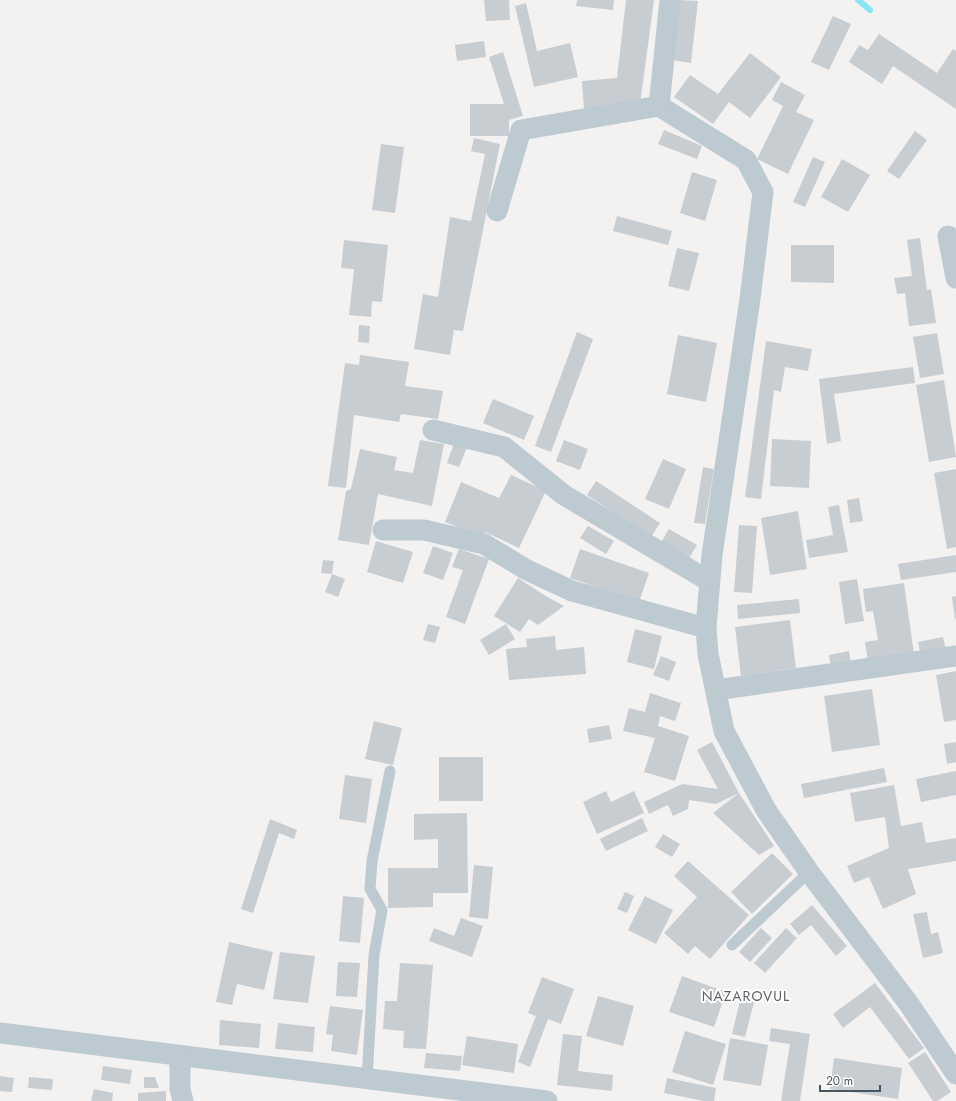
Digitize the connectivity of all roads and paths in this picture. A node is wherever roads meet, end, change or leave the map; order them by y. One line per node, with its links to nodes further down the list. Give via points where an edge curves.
1 (670, 0): 2 (street)
2 (659, 106): 3 (street, via 520,130); 8 (street, via 746,160 763,192)
3 (497, 210)
4 (948, 236): 5 (street)
5 (956, 278)
6 (433, 430): 8 (street, via 504,447 564,495)
7 (383, 530): 9 (street, via 424,530 478,542 527,570 572,591)
8 (709, 581): 9 (street)
9 (706, 628): 11 (street)
10 (956, 656): 11 (street)
11 (716, 690): 13 (street, via 724,731 766,810)
12 (390, 771): 18 (lane, via 372,861 370,889 382,910 374,955)
13 (809, 872): 14 (lane); 17 (street, via 910,1004)
14 (732, 945)
15 (0, 1033): 16 (street)
16 (180, 1056): 18 (street); 19 (street, via 180,1089)
17 (956, 1074)
18 (367, 1080): 20 (street)
19 (183, 1101)
20 (543, 1101)

